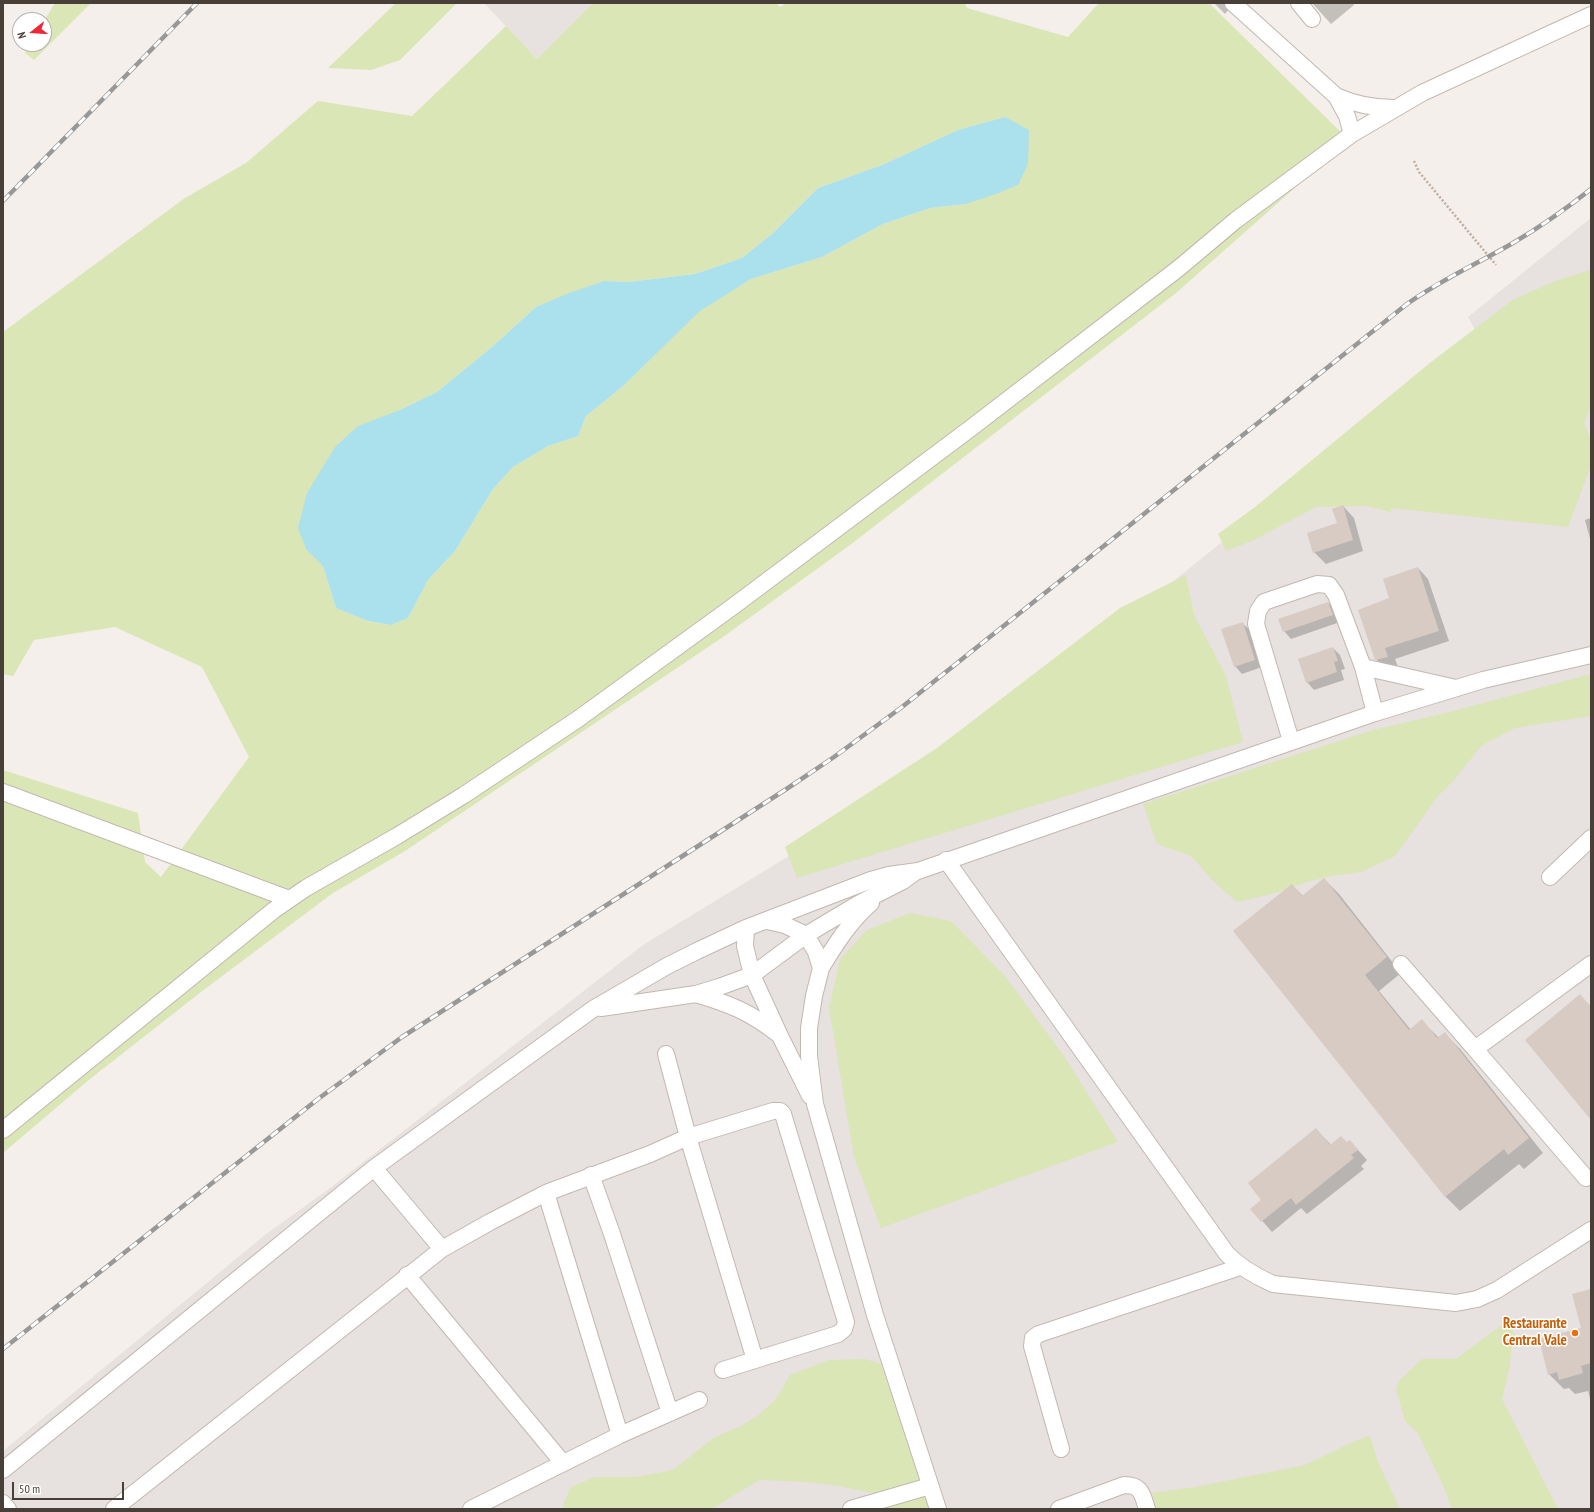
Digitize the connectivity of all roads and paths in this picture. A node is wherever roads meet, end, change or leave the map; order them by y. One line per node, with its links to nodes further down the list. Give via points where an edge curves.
1 (1233, 3): 5 (street)
2 (1299, 3): 4 (street)
3 (1591, 15): 6 (street, via 1442,83)
4 (1312, 20)
5 (1336, 96): 6 (street, via 1364,106); 7 (street, via 1347,116)
6 (1394, 108): 7 (street)
7 (1352, 134): 21 (street, via 1236,220 1179,268 971,428 578,719 464,795)
8 (1414, 161): 9 (path, via 1419,172)
9 (1496, 265)
10 (1591, 655): 12 (street)
11 (1362, 667): 12 (street); 13 (street); 14 (street, via 1336,594 1329,585 1318,584 1264,602 1258,611 1256,624)
12 (1457, 688): 13 (street)
13 (1375, 713): 14 (street)
14 (1291, 741): 17 (street)
15 (3, 792): 21 (street)
16 (1591, 838): 19 (street)
17 (946, 860): 18 (street); 43 (street, via 1227,1254)
18 (918, 871): 20 (street); 22 (street, via 871,880)
19 (1550, 877)
20 (887, 890): 24 (street, via 852,907); 27 (street, via 864,909 847,928)
21 (289, 899): 35 (street)
22 (768, 921): 23 (street); 24 (street, via 785,925)
23 (746, 928): 28 (street, via 746,946); 30 (street, via 667,966)
24 (806, 935): 27 (street, via 816,952); 28 (street)
25 (1401, 964): 32 (street)
26 (1591, 964): 32 (street)
27 (821, 968): 34 (street, via 810,1028 809,1056)
28 (752, 975): 29 (street); 31 (street)
29 (696, 994): 30 (street); 31 (street, via 726,1002 760,1020)
30 (594, 1009): 37 (street)
31 (780, 1036): 34 (street)
32 (1475, 1049): 39 (street)
33 (666, 1054): 36 (street)
34 (814, 1104): 53 (street, via 875,1315)
35 (3, 1130)
36 (688, 1137): 38 (street); 45 (street); 45 (street, via 773,1111 784,1114 846,1322 844,1329 838,1334)
37 (374, 1168): 42 (street); 52 (street)
38 (591, 1176): 40 (street); 48 (street)
39 (1586, 1178)
40 (546, 1193): 42 (street); 49 (street)
41 (1591, 1230): 43 (street, via 1497,1290 1477,1299 1456,1303 1273,1284 1253,1276)
42 (442, 1249): 44 (street)
43 (1240, 1267): 50 (street, via 1033,1338 1032,1346)
44 (407, 1275): 51 (street); 56 (street)
45 (755, 1360): 46 (street)
46 (723, 1370)
47 (699, 1400): 48 (street)
48 (670, 1413): 49 (street)
49 (620, 1436): 51 (street)
50 (1061, 1449)
51 (563, 1463): 57 (street)
52 (3, 1470)
53 (930, 1486): 58 (street); 59 (street)
54 (3, 1503): 55 (street)
55 (8, 1509)
56 (114, 1509)
57 (471, 1509)
58 (851, 1509)
59 (938, 1509)
60 (1059, 1509): 61 (street, via 1124,1485 1132,1485 1142,1492)
61 (1147, 1509)

